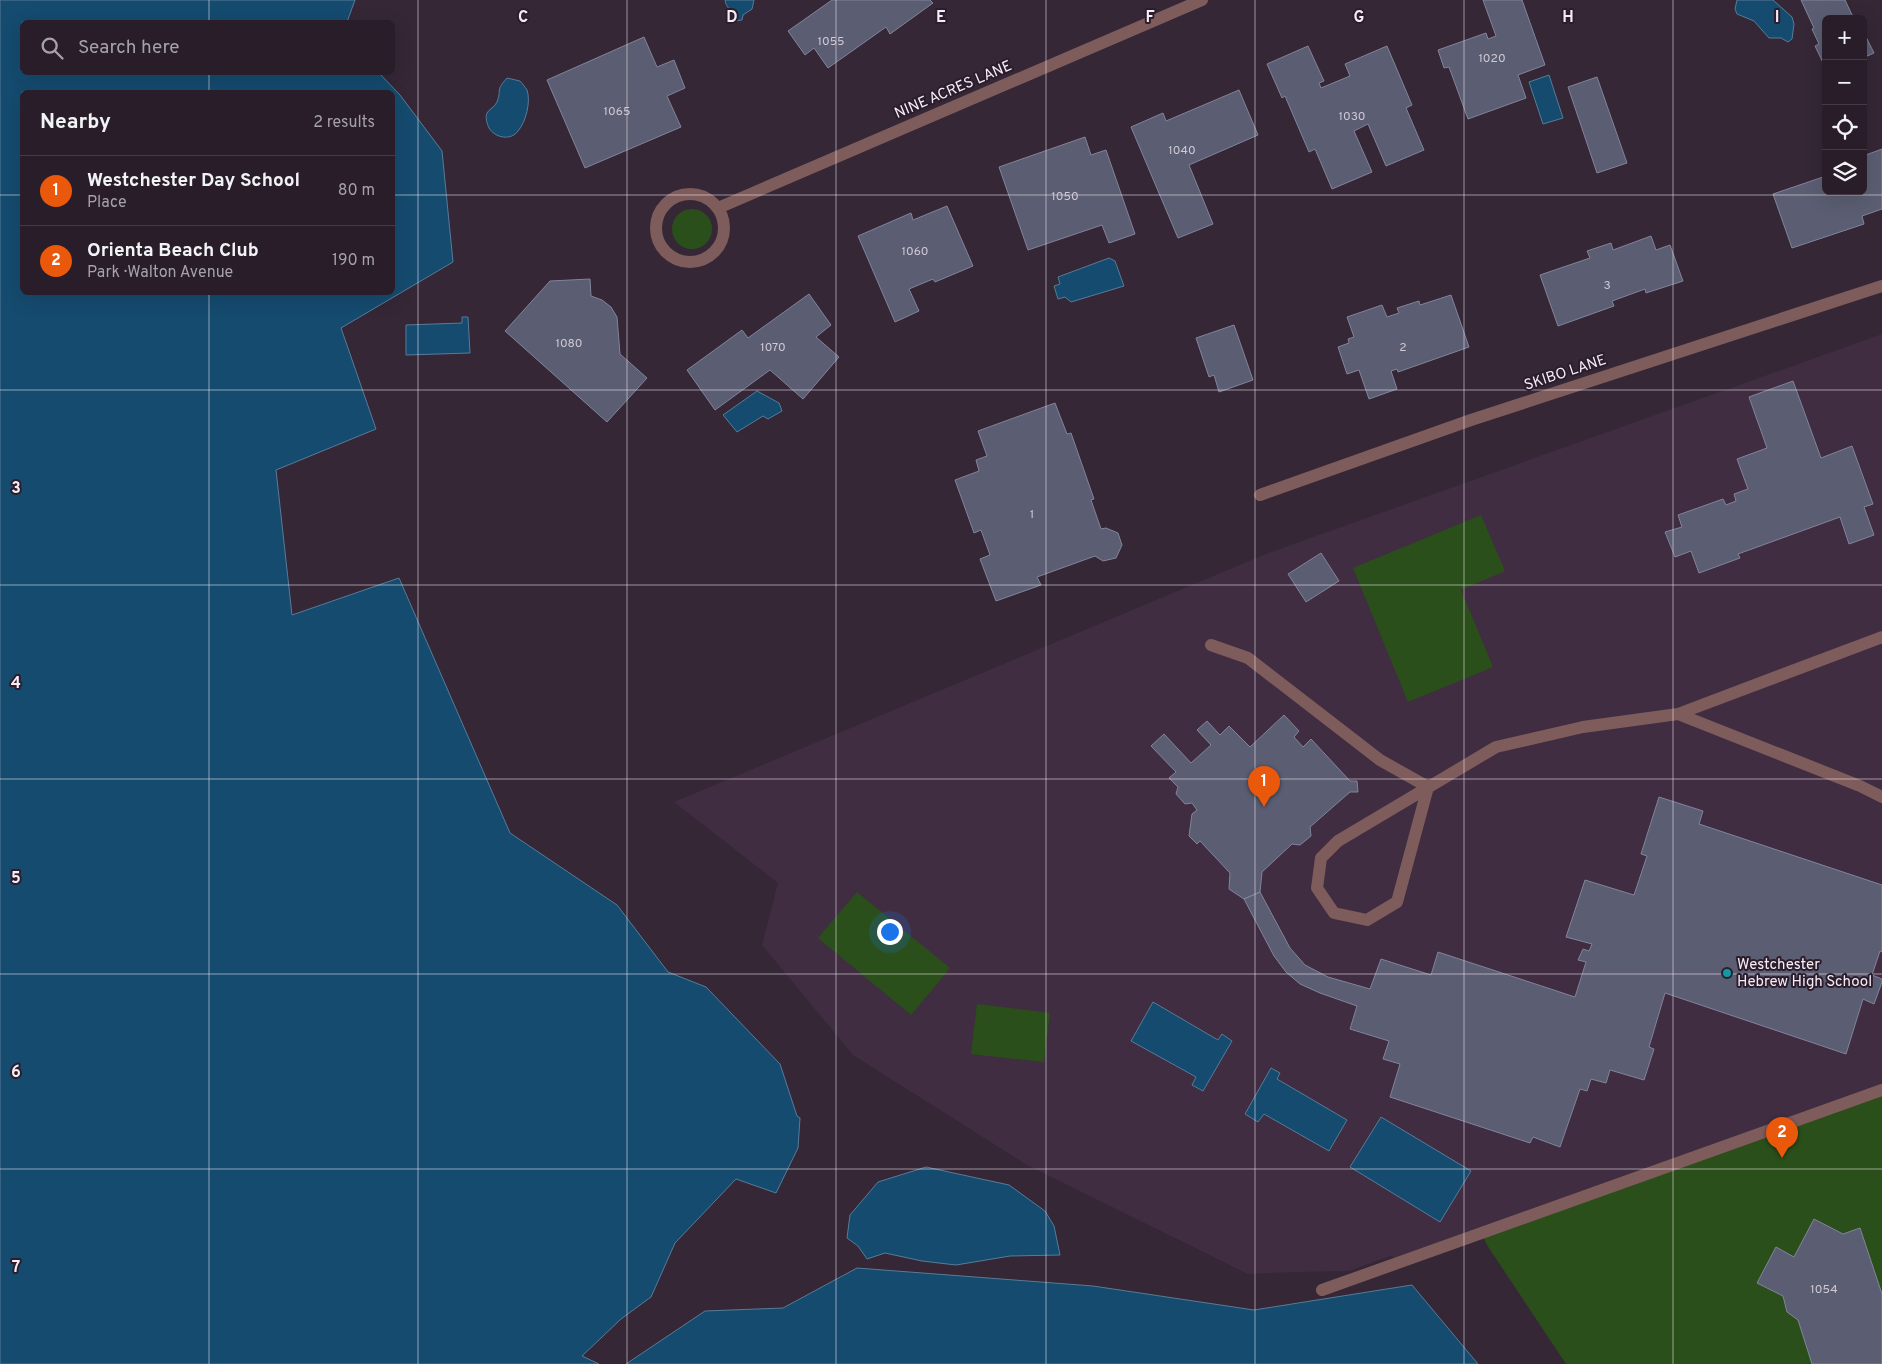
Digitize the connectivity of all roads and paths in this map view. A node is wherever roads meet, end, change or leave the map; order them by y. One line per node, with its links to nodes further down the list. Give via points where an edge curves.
1 (1202, 0): 2 (street, NINE ACRES LANE)
2 (718, 208): 2 (street, via 699,194 688,193 666,202 656,223 660,246 677,260 698,261 708,256 722,240 723,218)
3 (1882, 286): 4 (street, SKIBO LANE, via 1471,420)
4 (1260, 495)
5 (1882, 636): 7 (street)
6 (1211, 645): 8 (street, via 1248,658 1380,760)
7 (1678, 714): 8 (street, via 1583,727 1496,747); 9 (street)
8 (1428, 787): 8 (street, via 1397,902 1367,920 1334,912 1316,888 1321,858 1338,841)
9 (1882, 797)
10 (1882, 1090): 11 (street)
11 (1322, 1290)

